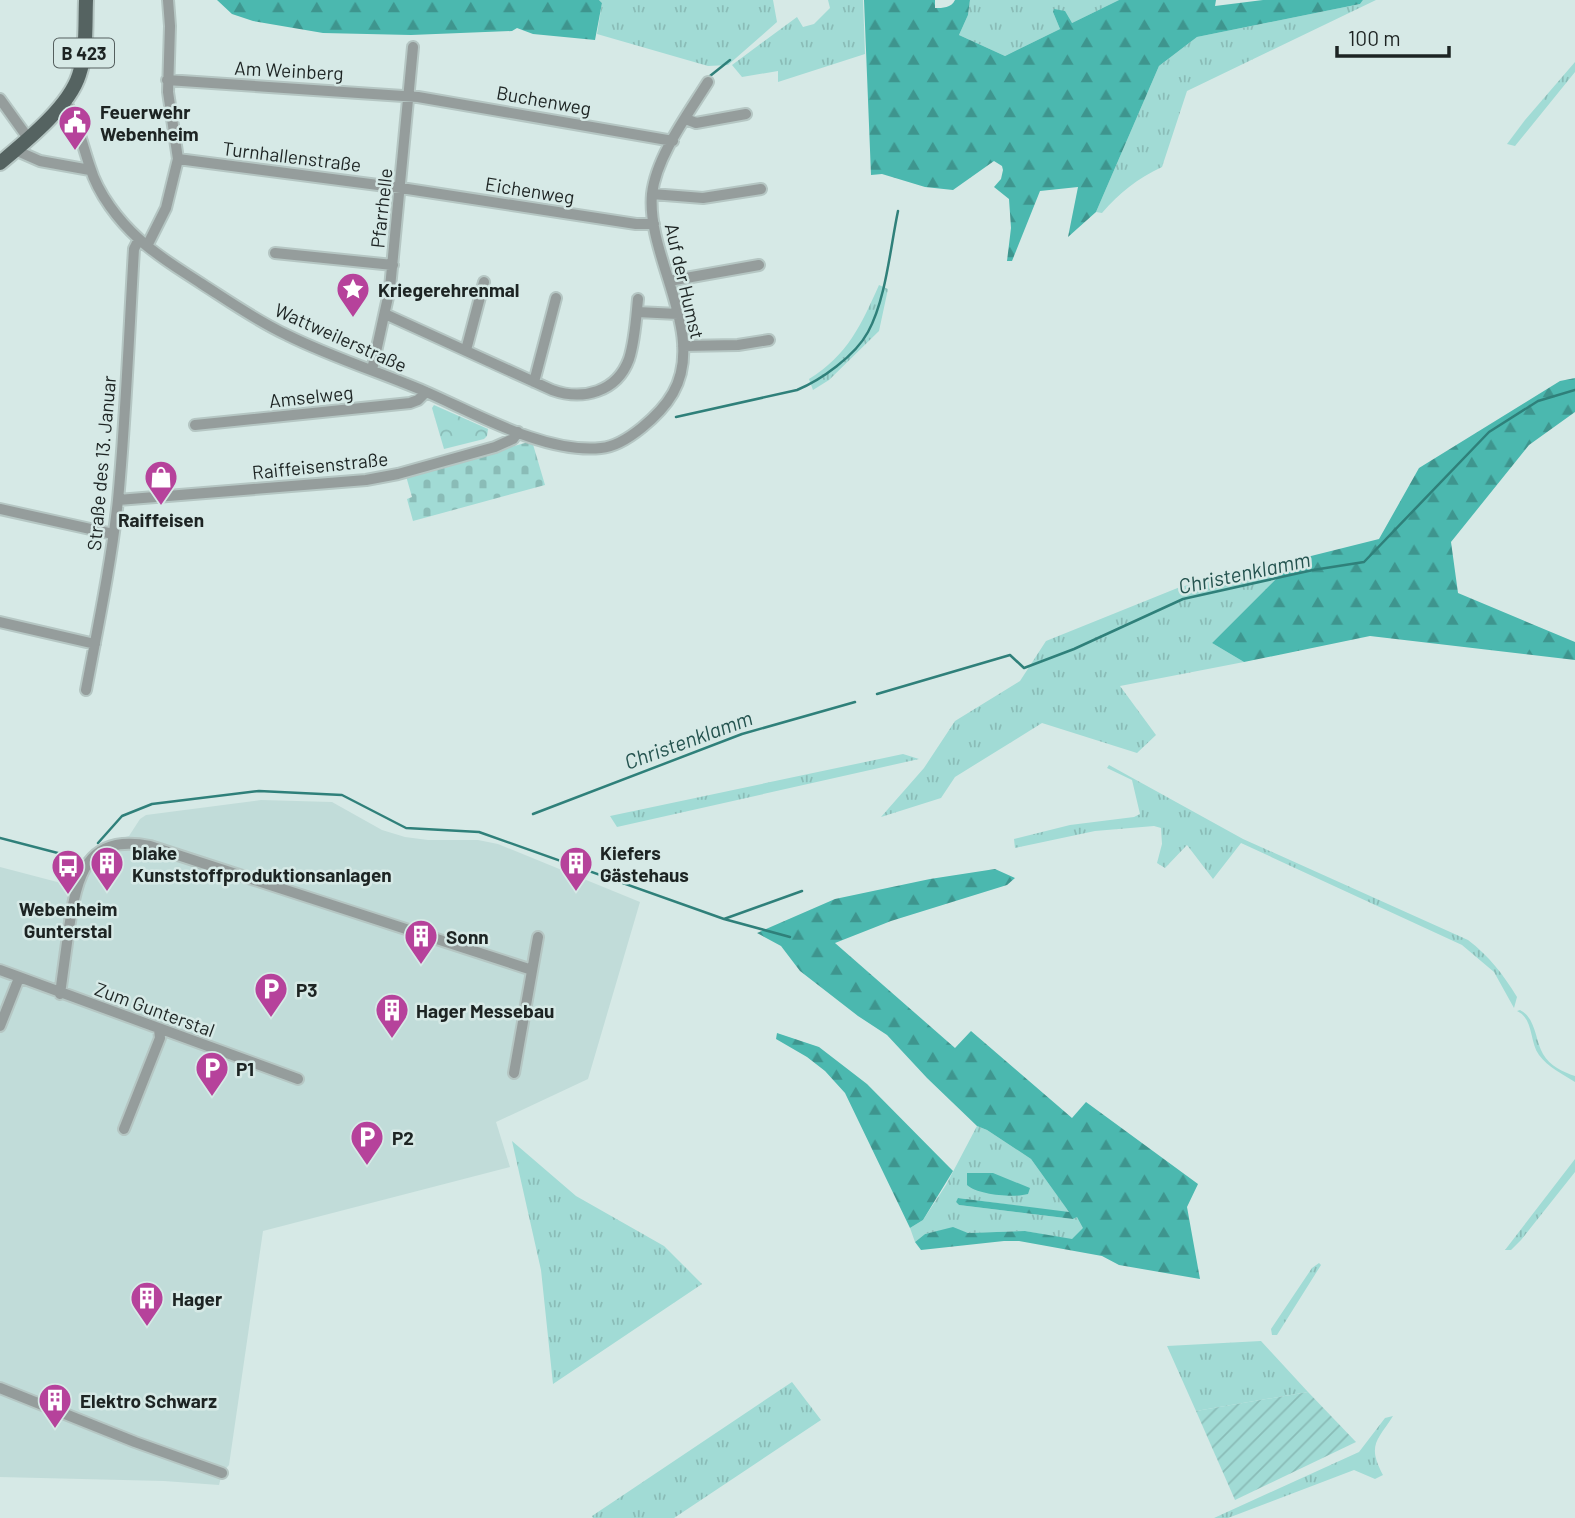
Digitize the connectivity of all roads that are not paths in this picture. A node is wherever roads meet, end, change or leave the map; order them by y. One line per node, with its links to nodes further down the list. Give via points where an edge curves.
1 (86, 0): 8 (main road, B 423, via 82,66)
2 (168, 0): 4 (street)
3 (413, 47): 6 (street, Pfarrhelle)
4 (167, 80): 6 (street, Am Weinberg); 14 (street)
5 (708, 82): 10 (street, Auf der Humst)
6 (409, 96): 12 (street, Buchenweg); 17 (street, Pfarrhelle)
7 (0, 99): 11 (street)
8 (65, 101): 11 (main road, B 423); 16 (street, Wattweilerstraße, via 81,133)
9 (746, 114): 10 (street, via 696,122)
10 (686, 119): 12 (street, Auf der Humst)
11 (28, 138): 13 (main road, B 423)
12 (673, 141): 19 (street, Auf der Humst, via 658,169)
13 (15, 150): 15 (main road, B 423); 16 (street, via 40,161)
14 (178, 159): 17 (street, Turnhallenstraße); 21 (street, Straße des 13. Januar, via 166,208)
15 (0, 163)
16 (90, 170): 21 (street, Wattweilerstraße, via 118,217)
17 (401, 188): 20 (street, Eichenweg); 23 (street, Pfarrhelle)
18 (761, 189): 19 (street, via 703,198)
19 (652, 194): 20 (street, Auf der Humst)
20 (654, 224): 25 (street, Auf der Humst)
21 (143, 242): 35 (street, Wattweilerstraße, via 266,324); 41 (street, Straße des 13. Januar, via 134,248)
22 (275, 253): 23 (street)
23 (393, 265): 30 (street, Pfarrhelle)
24 (759, 265): 25 (street)
25 (669, 281): 31 (street, Auf der Humst)
26 (484, 282): 34 (street)
27 (556, 298): 36 (street)
28 (638, 299): 29 (street)
29 (637, 312): 31 (street); 36 (street, via 628,360 611,383 577,396)
30 (385, 314): 34 (street); 35 (street, Pfarrhelle)
31 (678, 314): 33 (street, Auf der Humst)
32 (769, 340): 33 (street)
33 (683, 346): 40 (street, Auf der Humst, via 673,394 634,434 602,448)
34 (466, 351): 36 (street)
35 (372, 370): 37 (street, Wattweilerstraße)
36 (534, 382)
37 (426, 392): 38 (street, Amselweg, via 410,403); 39 (street, Wattweilerstraße)
38 (195, 425)
39 (517, 432): 40 (street, Wattweilerstraße); 41 (street, Raiffeisenstraße, via 513,439 495,447 366,480)
40 (545, 440)
41 (118, 499): 43 (street, Straße des 13. Januar)
42 (0, 509): 43 (street)
43 (113, 534): 45 (street, Straße des 13. Januar)
44 (0, 622): 45 (street)
45 (95, 644): 46 (street, Straße des 13. Januar)
46 (86, 690)
47 (538, 937): 49 (street)
48 (0, 970): 50 (street, Zum Gunterstal)
49 (532, 970): 51 (street, via 150,846 121,843 100,851 80,875); 54 (street)
50 (19, 978): 51 (street, Zum Gunterstal); 52 (street)
51 (60, 994): 53 (street, Zum Gunterstal)
52 (0, 1026)
53 (159, 1029): 55 (street, Zum Gunterstal); 56 (street, via 160,1038)
54 (514, 1073)
55 (298, 1079)
56 (124, 1129)
57 (0, 1388): 58 (street)
58 (222, 1473)

